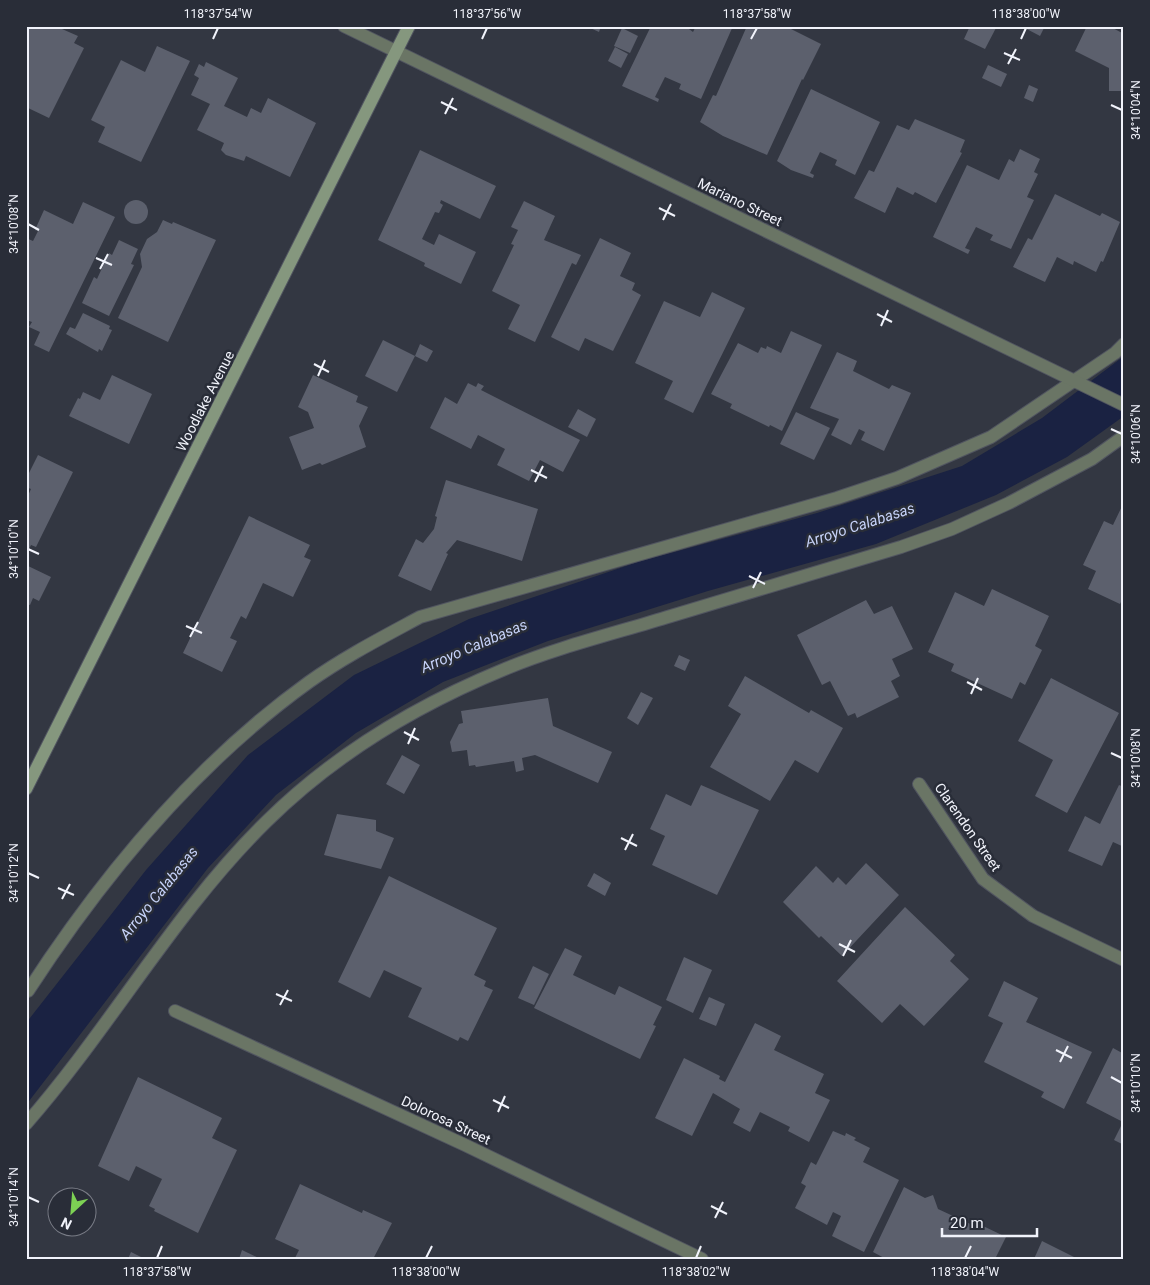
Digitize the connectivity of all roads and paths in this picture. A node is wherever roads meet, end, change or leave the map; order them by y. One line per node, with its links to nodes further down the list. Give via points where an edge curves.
1 (344, 26): 3 (street, Mariano Street)
2 (409, 26): 3 (street, Woodlake Avenue)
3 (396, 53): 5 (street, Mariano Street); 9 (street, Woodlake Avenue)
4 (1124, 344): 5 (street)
5 (1072, 380): 6 (street, Mariano Street); 11 (street, via 990,438 897,478 420,617 368,645 310,681 258,721 180,796 146,831)
6 (1124, 405)
7 (1124, 436): 13 (street, via 1092,459 952,530 506,668 434,701 364,742 309,782 216,876)
8 (918, 784): 10 (street, Clarendon Street, via 983,880 1033,916)
9 (26, 789)
10 (1124, 960)
11 (28, 992)
12 (175, 1011): 14 (street, Dolorosa Street, via 451,1138)
13 (26, 1124)
14 (702, 1259)

